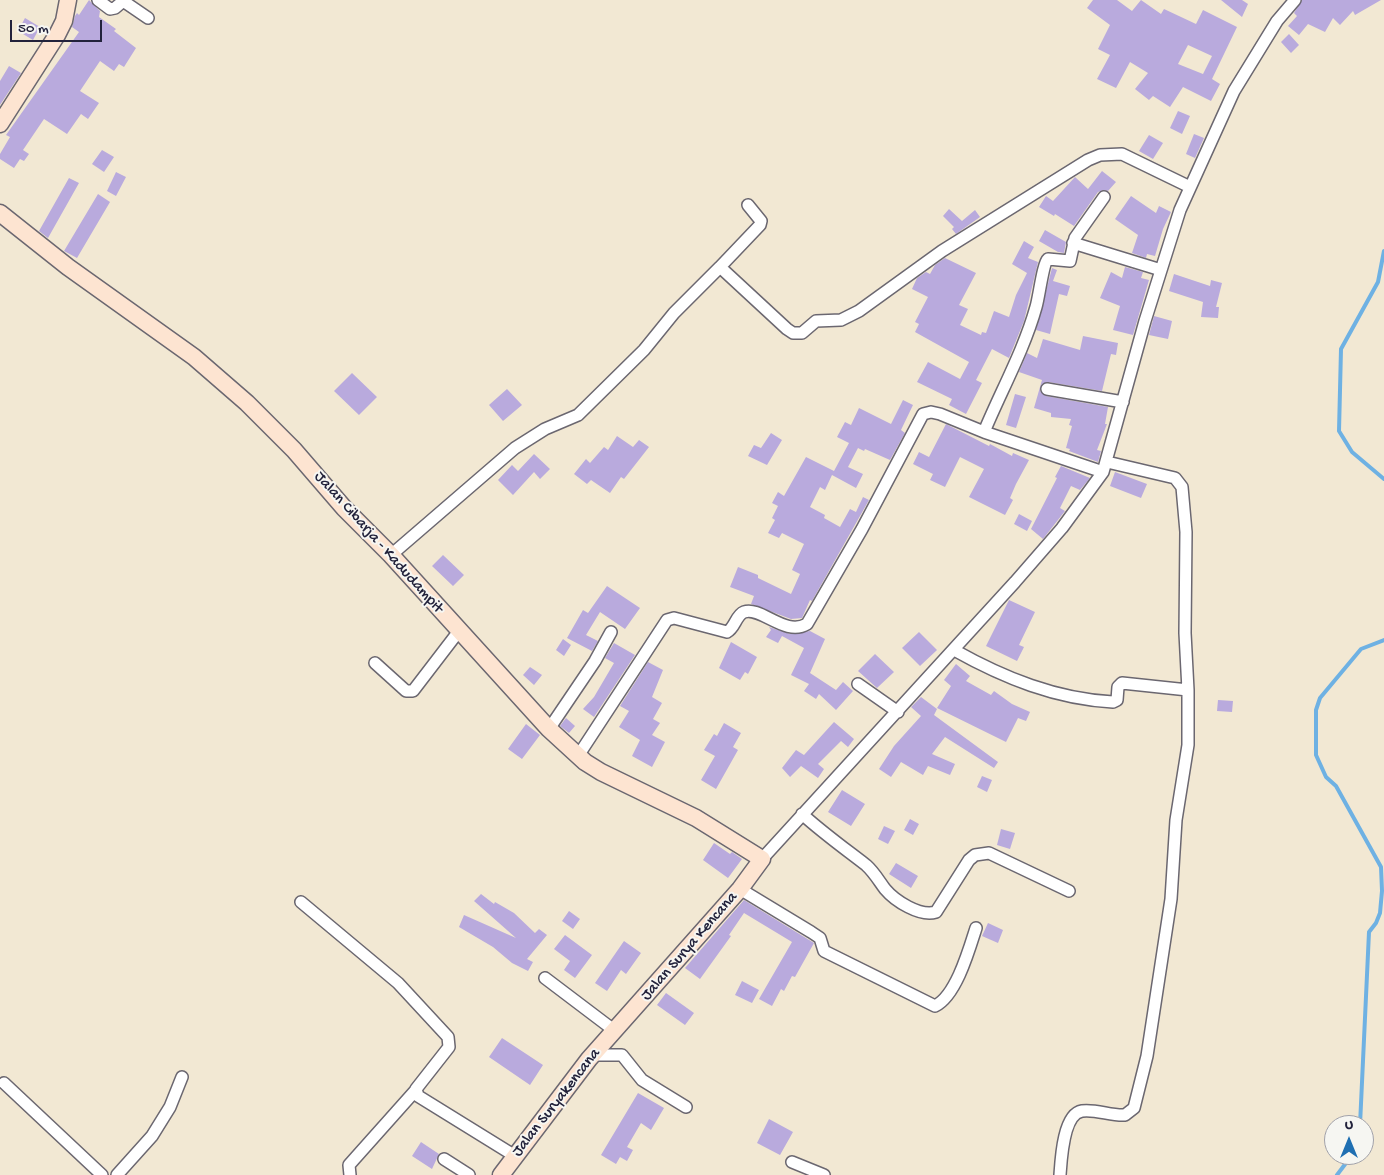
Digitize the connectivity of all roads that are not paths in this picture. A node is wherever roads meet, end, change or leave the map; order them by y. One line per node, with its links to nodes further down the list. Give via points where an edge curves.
1 (68, 0): 5 (street, via 57,35)
2 (98, 0): 4 (street, via 110,8 126,3)
3 (1295, 0): 6 (street, via 1277,21 1234,91)
4 (148, 18)
5 (0, 124)
6 (1190, 187): 11 (street, via 1122,154 1100,155 942,252 859,311 841,320 816,321 802,333 787,329); 12 (street)
7 (1104, 197): 10 (street)
8 (748, 205): 11 (street, via 761,220 760,225)
9 (0, 213): 17 (street, Jalan Cibarja - Kadudampit, via 68,267 202,364 247,403)
10 (1073, 243): 12 (street); 15 (street, via 1070,261 1048,259 1044,264 1042,285 1030,326)
11 (720, 267): 17 (street, via 674,313 644,350 578,415 545,429 515,448)
12 (1161, 270): 14 (street)
13 (1046, 389): 14 (street)
14 (1123, 402): 16 (street)
15 (984, 432): 16 (street); 26 (street, via 940,414 923,414 807,624 793,628 750,612 741,614 731,630 726,632 674,618 667,620)
16 (1105, 467): 20 (street, via 1062,528); 23 (street, via 1175,478 1182,487 1186,532 1184,633)
17 (391, 555): 18 (street, Jalan Cibarja - Kadudampit)
18 (459, 631): 21 (street, via 413,691 406,691); 25 (street, Jalan Cibarja - Kadudampit)
19 (611, 632): 25 (street)
20 (954, 650): 23 (street, via 992,671 1068,697 1113,702 1117,700 1122,683); 24 (street)
21 (375, 663)
22 (858, 684): 24 (street)
23 (1188, 690): 49 (street, via 1188,745 1176,820 1171,899 1142,1080 1130,1114 1121,1116 1082,1111 1073,1116 1065,1135)
24 (898, 712): 27 (street)
25 (549, 729): 26 (street, Jalan Cibarja - Kadudampit)
26 (578, 756): 28 (street, Jalan Cibarja - Kadudampit, via 601,772 696,818)
27 (802, 814): 28 (street); 30 (street, via 867,866 885,890 925,914 936,912 969,860 980,853 989,853)
28 (762, 859): 29 (street, Jalan Surya Kencana)
29 (740, 890): 32 (street, via 820,938 824,951 935,1006 944,1001 954,986); 34 (street, Jalan Surya Kencana)
30 (1070, 891)
31 (301, 902): 38 (street, via 398,983 448,1037 449,1047)
32 (976, 928)
33 (545, 978): 34 (street)
34 (614, 1031): 35 (street, Jalan Suryakencana)
35 (593, 1055): 39 (street, via 622,1055 642,1080); 40 (street, Jalan Suryakencana)
36 (182, 1077): 44 (street, via 170,1107 152,1136)
37 (4, 1083): 43 (street)
38 (415, 1091): 40 (street, via 420,1099); 45 (street, via 349,1165)
39 (686, 1107)
40 (515, 1156): 47 (street, Jalan Suryakencana)
41 (444, 1159): 46 (street)
42 (792, 1162): 48 (street)
43 (102, 1175)
44 (117, 1175)
45 (350, 1175)
46 (470, 1175)
47 (501, 1175)
48 (824, 1175)
49 (1060, 1175)

